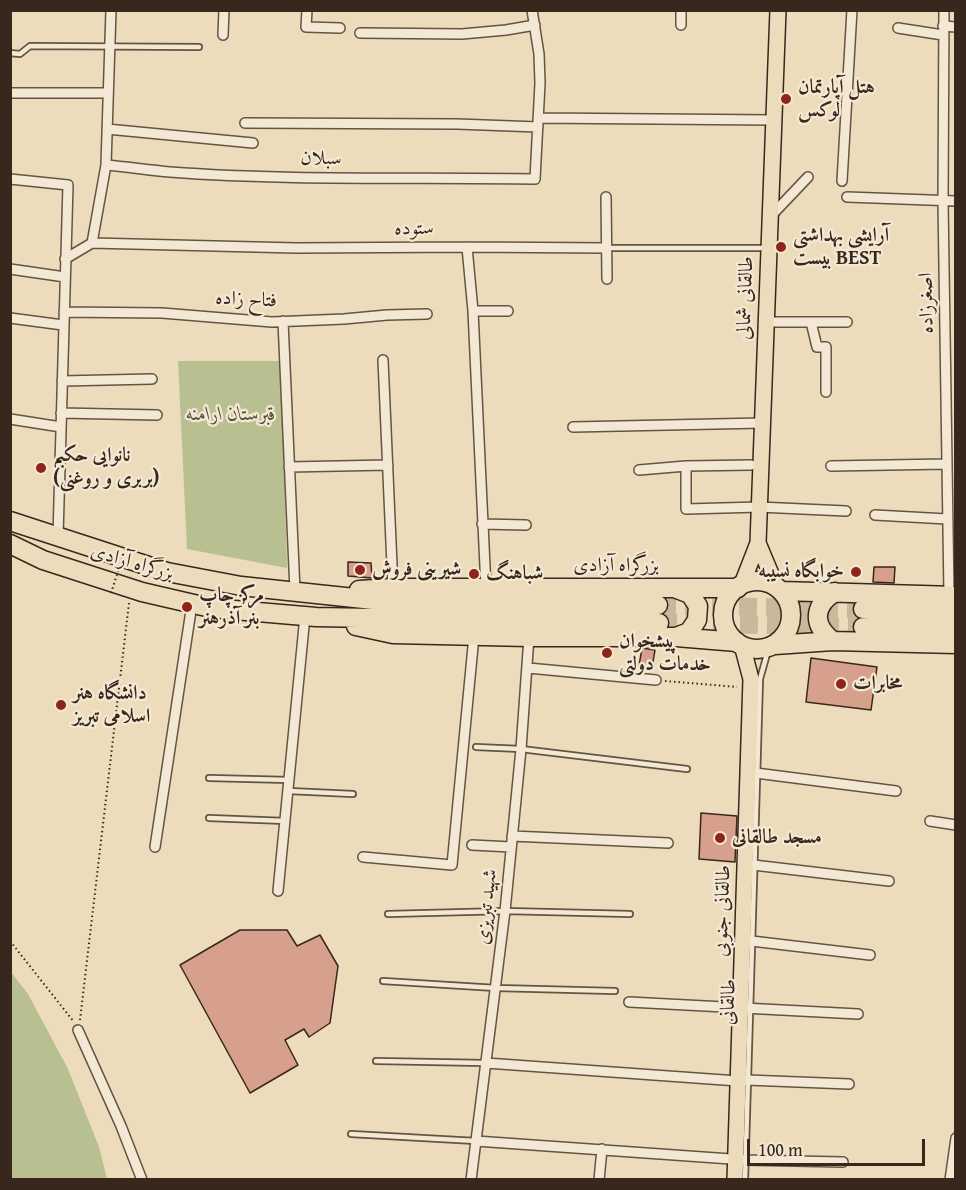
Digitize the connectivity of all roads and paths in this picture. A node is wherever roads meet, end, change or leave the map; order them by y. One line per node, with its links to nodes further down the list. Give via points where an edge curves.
1 (111, 10): 17 (street)
2 (224, 10): 16 (street)
3 (307, 10): 12 (street, via 306,27)
4 (532, 10): 9 (street)
5 (681, 10): 10 (street)
6 (778, 10): 22 (main road, طالقانی شمالی)
7 (852, 10): 30 (street)
8 (944, 10): 14 (street, اصغرزاده)
9 (535, 25): 15 (street, via 462,34); 23 (street, via 540,54)
10 (681, 25)
11 (956, 27): 14 (street)
12 (340, 28)
13 (898, 28): 14 (street)
14 (944, 30): 33 (street, اصغرزاده)
15 (360, 33)
16 (223, 35)
17 (110, 47): 18 (lane); 19 (lane, via 30,46 20,54); 21 (street)
18 (199, 47)
19 (10, 53)
20 (10, 93): 21 (street)
21 (108, 93): 25 (street)
22 (773, 120): 23 (street); 35 (main road, طالقانی شمالی)
23 (538, 122): 24 (street); 27 (street, سبلان, via 535,179 218,175)
24 (245, 123)
25 (107, 129): 26 (street); 27 (street)
26 (253, 143)
27 (106, 165): 36 (street)
28 (808, 177): 35 (street)
29 (10, 179): 40 (street, via 68,185)
30 (842, 181)
31 (606, 197): 38 (street)
32 (847, 197): 33 (street)
33 (943, 201): 34 (street); 44 (street, اصغرزاده)
34 (956, 201)
35 (769, 218): 39 (main road, طالقانی شمالی)
36 (92, 243): 37 (street, ستوده, via 296,249); 40 (street)
37 (467, 247): 38 (street, ستوده); 47 (street)
38 (606, 248): 39 (lane, ستوده); 43 (street)
39 (768, 248): 52 (main road, طالقانی شمالی)
40 (65, 259): 42 (street)
41 (10, 269): 42 (street)
42 (65, 277): 48 (street)
43 (607, 279)
44 (945, 308): 45 (street); 66 (street, اصغرزاده)
45 (956, 308)
46 (508, 310): 47 (street)
47 (474, 311): 81 (street)
48 (64, 312): 51 (street, فتاح زاده, via 162,313); 55 (street)
49 (427, 315): 51 (street, فتاح زاده)
50 (10, 318): 55 (street)
51 (283, 321): 72 (street)
52 (766, 322): 53 (street); 63 (main road, طالقانی شمالی)
53 (811, 322): 54 (street); 59 (street, via 817,347 826,347)
54 (847, 322)
55 (63, 325): 58 (street)
56 (383, 360): 68 (street)
57 (152, 380): 58 (street)
58 (62, 381): 60 (street)
59 (826, 392)
60 (61, 413): 61 (street); 64 (street)
61 (157, 415)
62 (10, 419): 64 (street)
63 (762, 423): 65 (street); 75 (main road, طالقانی شمالی)
64 (60, 427): 83 (street)
65 (573, 427)
66 (951, 429): 67 (street, اصغرزاده)
67 (946, 464): 71 (street); 74 (street, اصغرزاده)
68 (388, 465): 72 (street); 92 (street)
69 (751, 465): 70 (street)
70 (686, 466): 73 (street); 75 (street, via 686,509)
71 (831, 466)
72 (290, 467): 96 (street)
73 (639, 470)
74 (951, 475): 79 (street, اصغرزاده)
75 (759, 507): 76 (street); 84 (main road, طالقانی شمالی)
76 (846, 511)
77 (875, 515): 79 (street)
78 (10, 516): 80 (highway, بزرگراه آزادی)
79 (947, 519): 88 (street, اصغرزاده)
80 (19, 524): 83 (highway, بزرگراه آزادی)
81 (482, 524): 82 (street); 93 (street)
82 (526, 525)
83 (58, 536): 96 (highway, بزرگراه آزادی, via 167,572)
84 (758, 543): 90 (main road, طالقانی شمالی); 94 (main road)
85 (10, 544): 89 (highway, بزرگراه آزادی)
86 (126, 547): 98 (path, bridge)
87 (10, 554): 89 (highway)
88 (952, 555): 100 (street, اصغرزاده)
89 (43, 560): 91 (highway, بزرگراه آزادی)
90 (740, 586): 94 (highway, via 754,581); 95 (highway, بزرگراه آزادی); 108 (highway, via 726,600 723,612 729,634)
91 (131, 588): 101 (highway, بزرگراه آزادی); 148 (path)
92 (393, 588): 93 (highway, بزرگراه آزادی); 99 (highway, بزرگراه آزادی)
93 (486, 588): 95 (highway, بزرگراه آزادی)
94 (778, 588): 97 (highway); 110 (highway, via 790,604 792,616 783,637)
95 (677, 589): 106 (highway, via 690,594 698,606 697,620 689,632)
96 (295, 591): 99 (highway, بزرگراه آزادی)
97 (835, 592): 100 (highway); 107 (highway, via 824,599 818,610 823,633)
98 (111, 593)
99 (315, 593): 102 (highway, بزرگراه آزادی, via 383,601 658,614)
100 (953, 601): 103 (highway, via 863,618)
101 (192, 604): 102 (highway, بزرگراه آزادی); 130 (street)
102 (311, 617): 104 (highway, بزرگراه آزادی, via 393,634); 119 (street)
103 (956, 629)
104 (474, 636): 105 (highway, بزرگراه آزادی); 132 (street, via 452,865)
105 (529, 637): 106 (highway, بزرگراه آزادی); 111 (street, شهید تبریزی)
106 (676, 637): 108 (highway, بزرگراه آزادی)
107 (834, 641): 109 (highway); 110 (highway)
108 (739, 644): 110 (highway, via 755,649); 113 (main road, طالقانی جنوبی, via 751,679)
109 (956, 645)
110 (772, 646): 117 (lane, via 760,679)
111 (528, 668): 112 (street); 115 (street, شهید تبریزی)
112 (656, 680): 113 (path)
113 (750, 689): 117 (main road, طالقانی جنوبی)
114 (476, 747): 115 (lane)
115 (521, 749): 116 (lane); 127 (street, شهید تبریزی)
116 (687, 769)
117 (753, 772): 121 (street); 133 (main road, طالقانی جنوبی)
118 (209, 778): 119 (lane)
119 (290, 780): 120 (street)
120 (289, 791): 122 (lane); 124 (street)
121 (896, 791)
122 (353, 794)
123 (209, 818): 124 (lane)
124 (286, 821): 135 (street)
125 (930, 821): 126 (street)
126 (956, 825)
127 (512, 836): 128 (street); 131 (street, شهید تبریزی)
128 (668, 843)
129 (472, 845): 131 (street)
130 (155, 847)
131 (511, 847): 136 (street, شهید تبریزی)
132 (363, 857)
133 (750, 864): 134 (street); 140 (main road, طالقانی جنوبی)
134 (889, 881)
135 (278, 891)
136 (505, 911): 137 (lane); 138 (lane); 143 (street, شهید تبریزی)
137 (388, 914)
138 (630, 914)
139 (10, 941): 148 (path, via 72,1017)
140 (747, 941): 141 (street); 146 (main road, طالقانی جنوبی)
141 (870, 955)
142 (383, 981): 143 (lane)
143 (496, 988): 144 (lane); 150 (street, شهید تبریزی)
144 (615, 991)
145 (628, 1002): 146 (street)
146 (745, 1008): 147 (street); 151 (main road, طالقانی جنوبی)
147 (858, 1014)
148 (78, 1030): 159 (street)
149 (376, 1061): 150 (lane)
150 (486, 1063): 151 (street); 155 (street, شهید تبریزی)
151 (743, 1081): 152 (street); 157 (main road, طالقانی جنوبی)
152 (849, 1084)
153 (351, 1134): 155 (lane)
154 (956, 1138): 164 (street)
155 (476, 1141): 156 (street); 160 (street, شهید تبریزی)
156 (602, 1149): 157 (street); 161 (street)
157 (741, 1160): 158 (street); 162 (main road, طالقانی جنوبی); 163 (lane)
158 (843, 1162)
159 (141, 1179)
160 (471, 1179)
161 (599, 1179)
162 (735, 1179)
163 (744, 1179)
164 (950, 1179)

